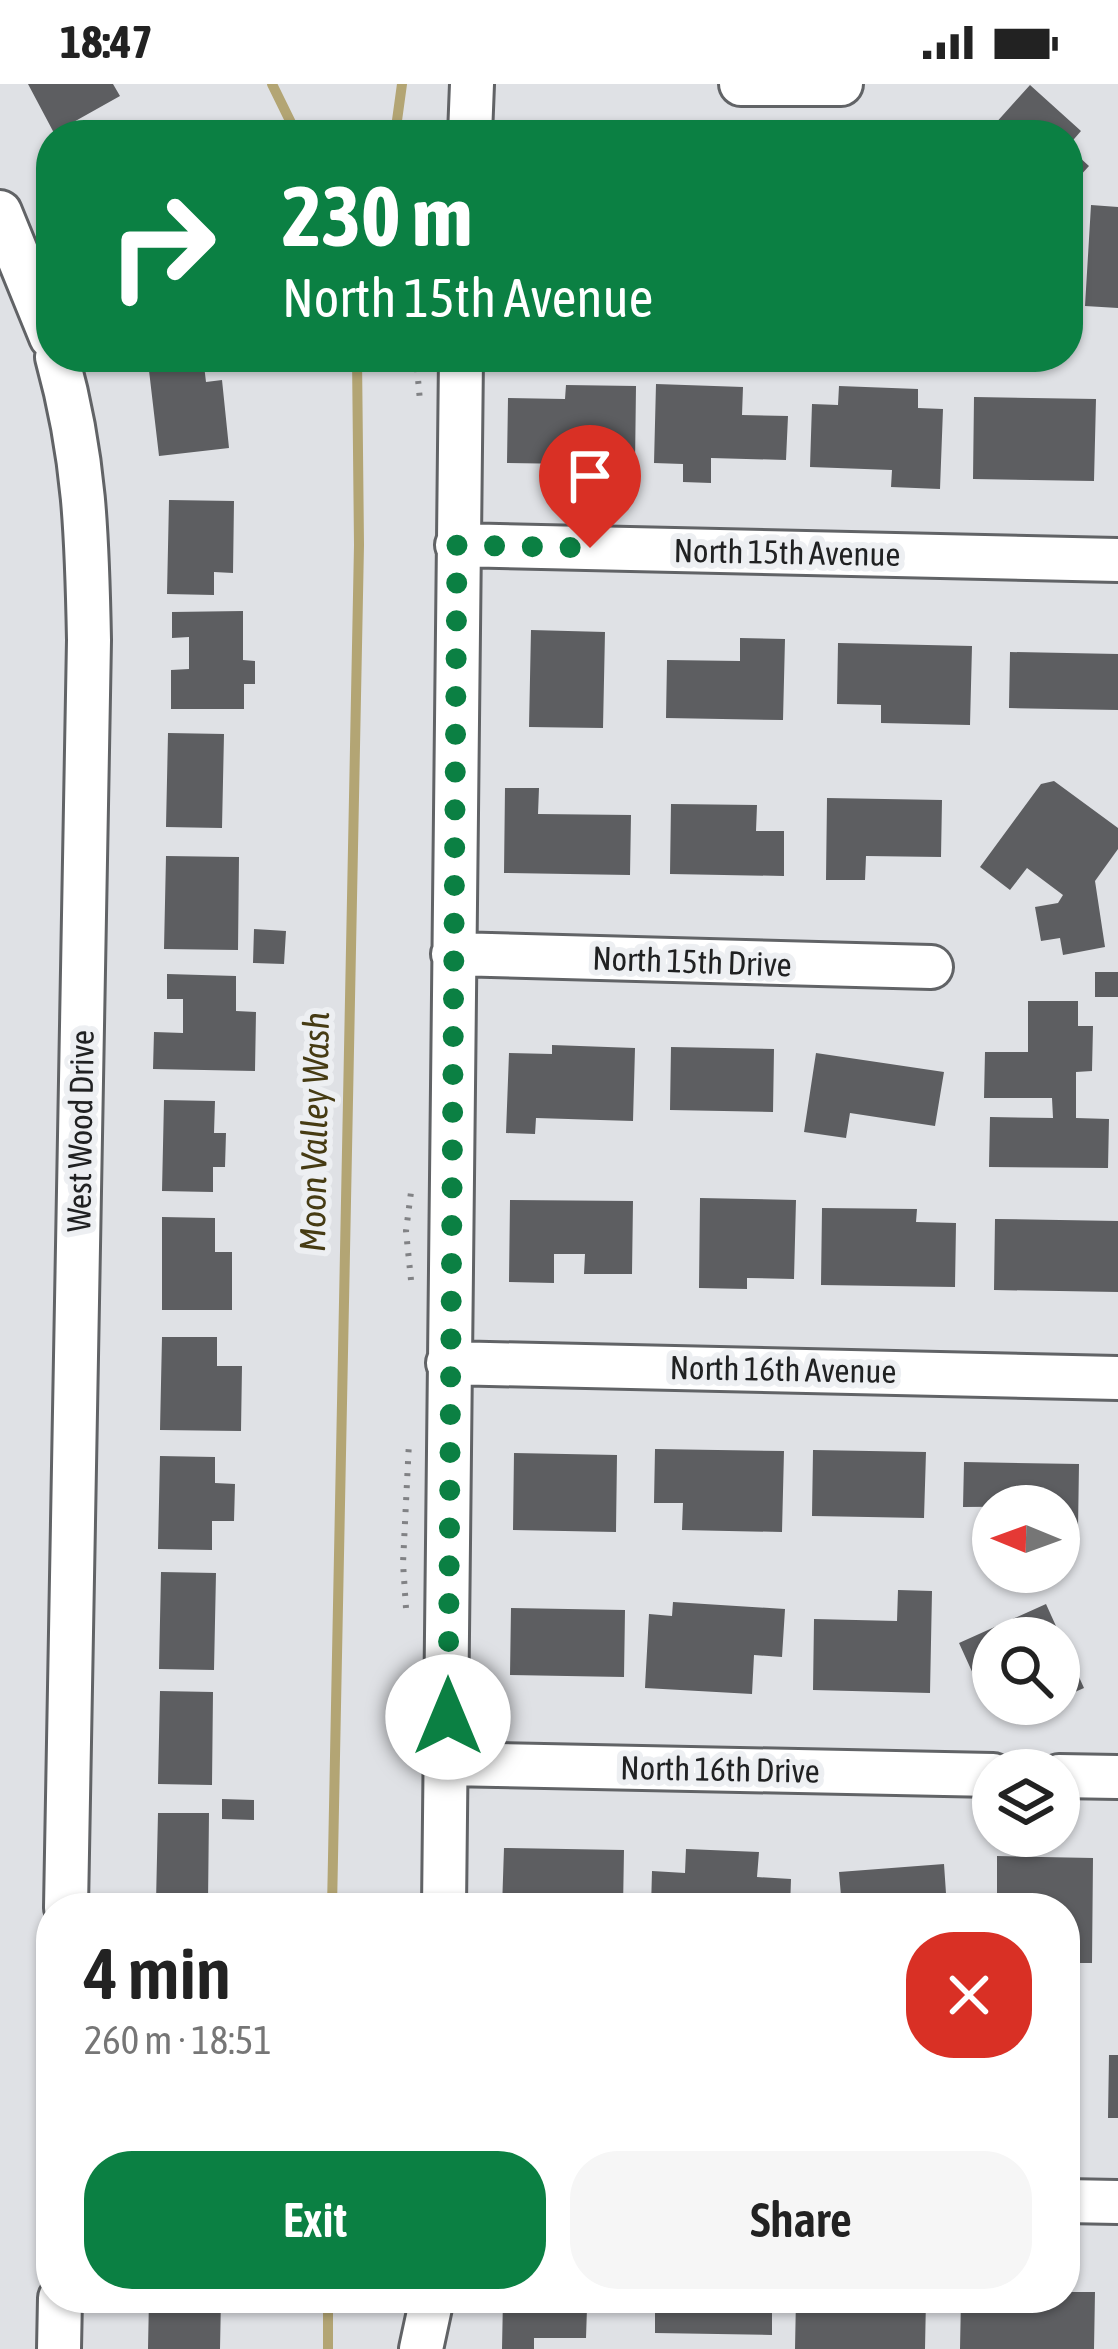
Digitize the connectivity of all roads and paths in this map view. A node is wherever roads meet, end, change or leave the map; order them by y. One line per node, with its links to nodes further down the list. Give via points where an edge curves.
1 (472, 84): 4 (street)
2 (741, 84): 3 (street)
3 (841, 84)
4 (471, 120)
5 (0, 212): 6 (street)
6 (36, 301)
7 (61, 372): 19 (street, West Wood Drive, via 86,514 89,640)
8 (461, 372): 9 (street)
9 (457, 545): 10 (street, North 15th Avenue); 11 (street)
10 (1118, 560)
11 (453, 955): 12 (street, North 15th Drive); 13 (street)
12 (931, 967)
13 (448, 1363): 14 (street, North 16th Avenue); 15 (street)
14 (1118, 1378)
15 (446, 1765): 16 (street, North 16th Drive); 20 (street)
16 (972, 1774)
17 (1080, 1776): 18 (street)
18 (1118, 1777)
19 (67, 1893)
20 (444, 1893)
21 (1080, 2201): 22 (street)
22 (1118, 2202)
23 (60, 2313): 25 (street)
24 (429, 2313): 26 (street)
25 (59, 2349)
26 (421, 2349)

